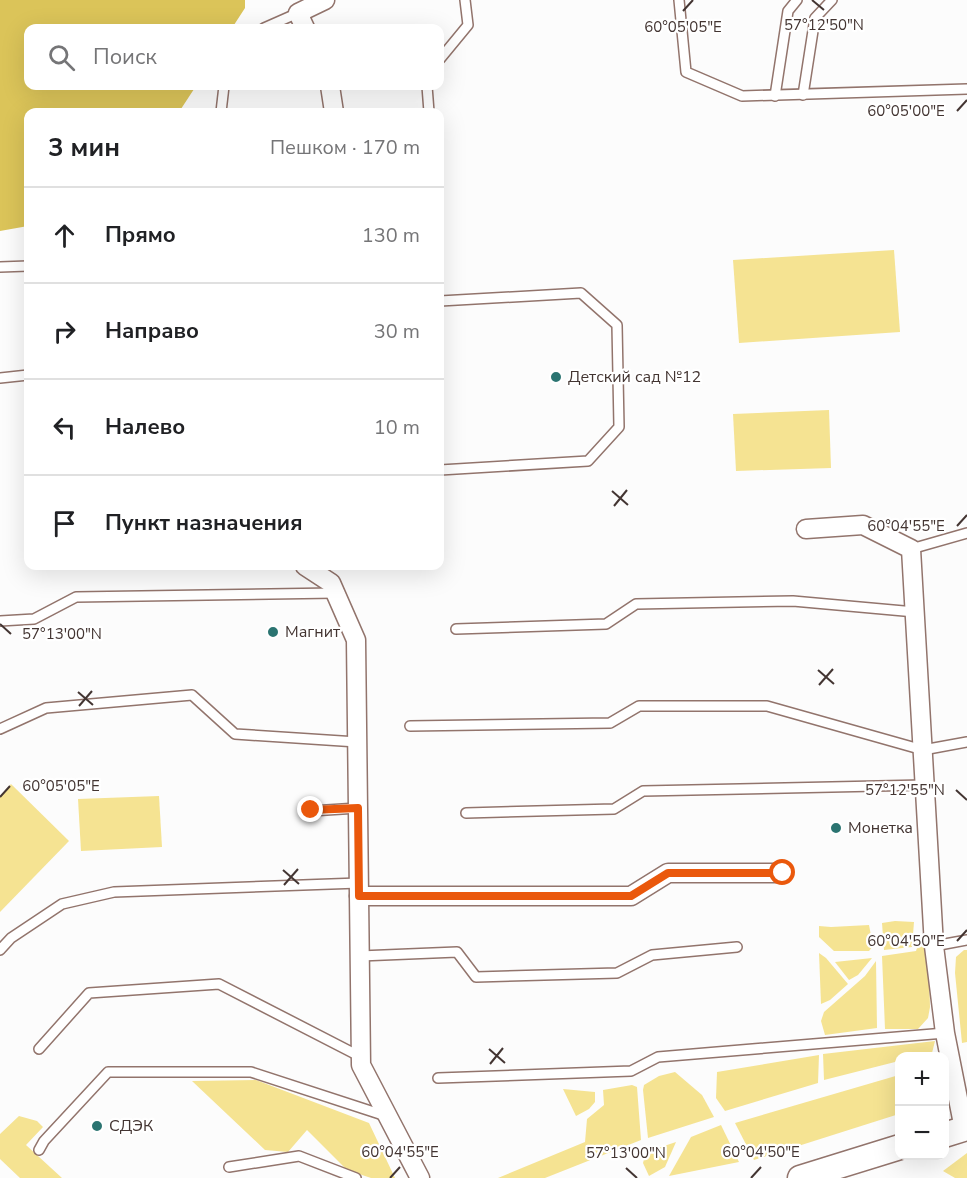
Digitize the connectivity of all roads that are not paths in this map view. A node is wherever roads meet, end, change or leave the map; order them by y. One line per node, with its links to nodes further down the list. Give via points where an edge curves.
1 (325, 0): 6 (street)
2 (465, 0): 8 (lane, via 468,25)
3 (679, 0): 14 (lane, via 686,72 742,96)
4 (797, 0): 14 (lane, via 788,11)
5 (832, 0): 13 (lane, via 814,18)
6 (302, 21): 7 (lane)
7 (286, 24)
8 (444, 54)
9 (967, 89): 13 (lane)
10 (224, 90): 15 (lane)
11 (331, 90): 16 (street)
12 (427, 90): 17 (lane)
13 (803, 95): 14 (lane)
14 (774, 96)
15 (221, 108)
16 (333, 108)
17 (429, 108)
18 (24, 266): 19 (lane)
19 (0, 267)
20 (444, 301): 23 (lane, via 581,292 617,325 619,427 588,461)
21 (24, 375): 22 (lane)
22 (0, 378)
23 (444, 470)
24 (806, 528): 26 (street, via 863,525)
25 (967, 534): 26 (lane)
26 (911, 549): 29 (street)
27 (311, 570): 28 (street, via 331,583)
28 (335, 592): 30 (lane, via 76,597 34,619); 35 (street, via 356,640)
29 (915, 612): 31 (lane, via 792,601 636,604 606,624); 36 (street)
30 (0, 621)
31 (456, 629)
32 (410, 726): 36 (lane, via 610,723 639,706 767,706)
33 (0, 729): 35 (lane, via 46,708 192,695 236,734)
34 (967, 741): 36 (lane)
35 (357, 742): 38 (street)
36 (923, 750): 37 (street)
37 (924, 785): 40 (lane, via 643,791 614,809); 44 (street)
38 (358, 808): 39 (lane); 42 (street)
39 (311, 810)
40 (466, 813)
41 (783, 873): 42 (street, via 668,873 631,896)
42 (359, 890): 46 (lane, via 114,892 62,904 11,938); 47 (street)
43 (967, 940): 44 (lane)
44 (934, 946): 48 (street)
45 (737, 947): 47 (lane, via 652,955 617,973 476,977 457,952)
46 (0, 950)
47 (360, 956): 50 (street)
48 (945, 1033): 51 (lane, via 658,1057 631,1071); 53 (street)
49 (39, 1050): 50 (lane, via 89,993 219,984)
50 (361, 1057): 52 (street)
51 (438, 1078)
52 (388, 1117): 55 (lane, via 251,1072 108,1072); 58 (street)
53 (959, 1131)
54 (895, 1149): 59 (main road)
55 (39, 1150)
56 (230, 1167): 57 (lane, via 299,1156)
57 (356, 1178)
58 (420, 1178)
59 (800, 1178)

